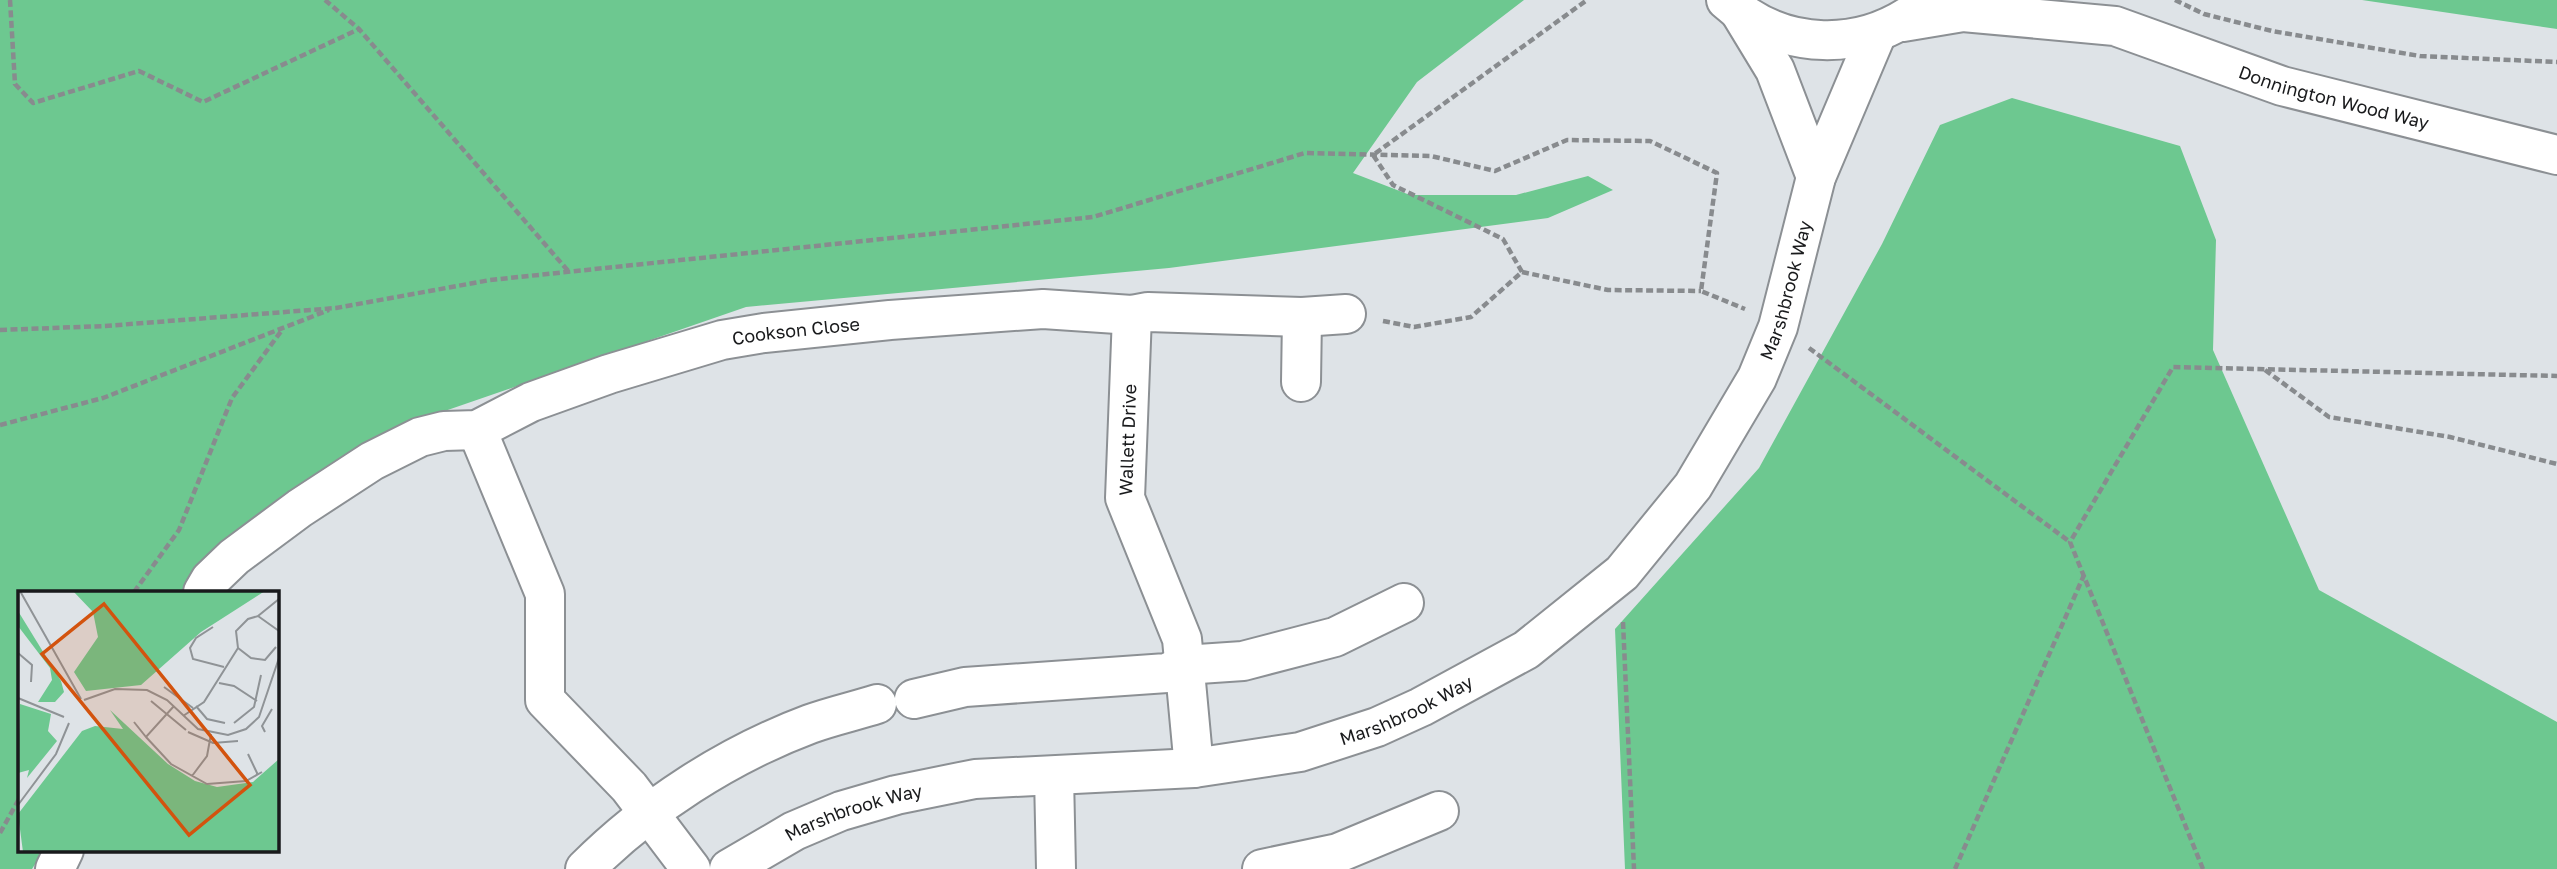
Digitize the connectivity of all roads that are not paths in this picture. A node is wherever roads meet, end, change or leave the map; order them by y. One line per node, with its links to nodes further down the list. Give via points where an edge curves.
1 (2086, 0): 4 (street, Donnington Wood Way)
2 (1734, 7): 3 (street, Donnington Wood Way, via 1783,35 1830,41); 6 (street, via 1775,70)
3 (1903, 18): 4 (street, Donnington Wood Way, via 1963,12); 6 (street, Marshbrook Way)
4 (2115, 26): 5 (street, Donnington Wood Way, via 2282,86)
5 (2557, 155)
6 (1816, 177): 17 (street, Marshbrook Way, via 1778,327 1757,378 1693,486 1622,573 1526,650 1410,712 1300,752)
7 (1346, 314): 9 (street)
8 (1132, 315): 9 (street); 11 (street, Cookson Close, via 1042,309 890,320 723,340 531,402); 14 (street, Wallett Drive, via 1125,498 1182,639)
9 (1303, 317): 10 (street)
10 (1301, 382)
11 (477, 429): 12 (street, Cookson Close, via 419,438 372,461 234,556); 20 (street, via 545,594 545,701)
12 (204, 591)
13 (1404, 603): 14 (street, via 1353,630 1285,651 1243,661)
14 (1184, 665): 15 (street, via 1167,673 965,687); 17 (street, Wallett Drive)
15 (914, 699)
16 (877, 704): 20 (street, via 810,724 762,746)
17 (1194, 768): 18 (street, Marshbrook Way)
18 (1055, 776): 25 (street, Marshbrook Way, via 975,779 896,795 794,831); 26 (street)
19 (1439, 811): 27 (street, via 1338,853)
20 (649, 813): 23 (street); 24 (street)
21 (63, 852): 22 (street)
22 (55, 869)
23 (585, 869)
24 (691, 869)
25 (729, 869)
26 (1056, 869)
27 (1262, 869)

